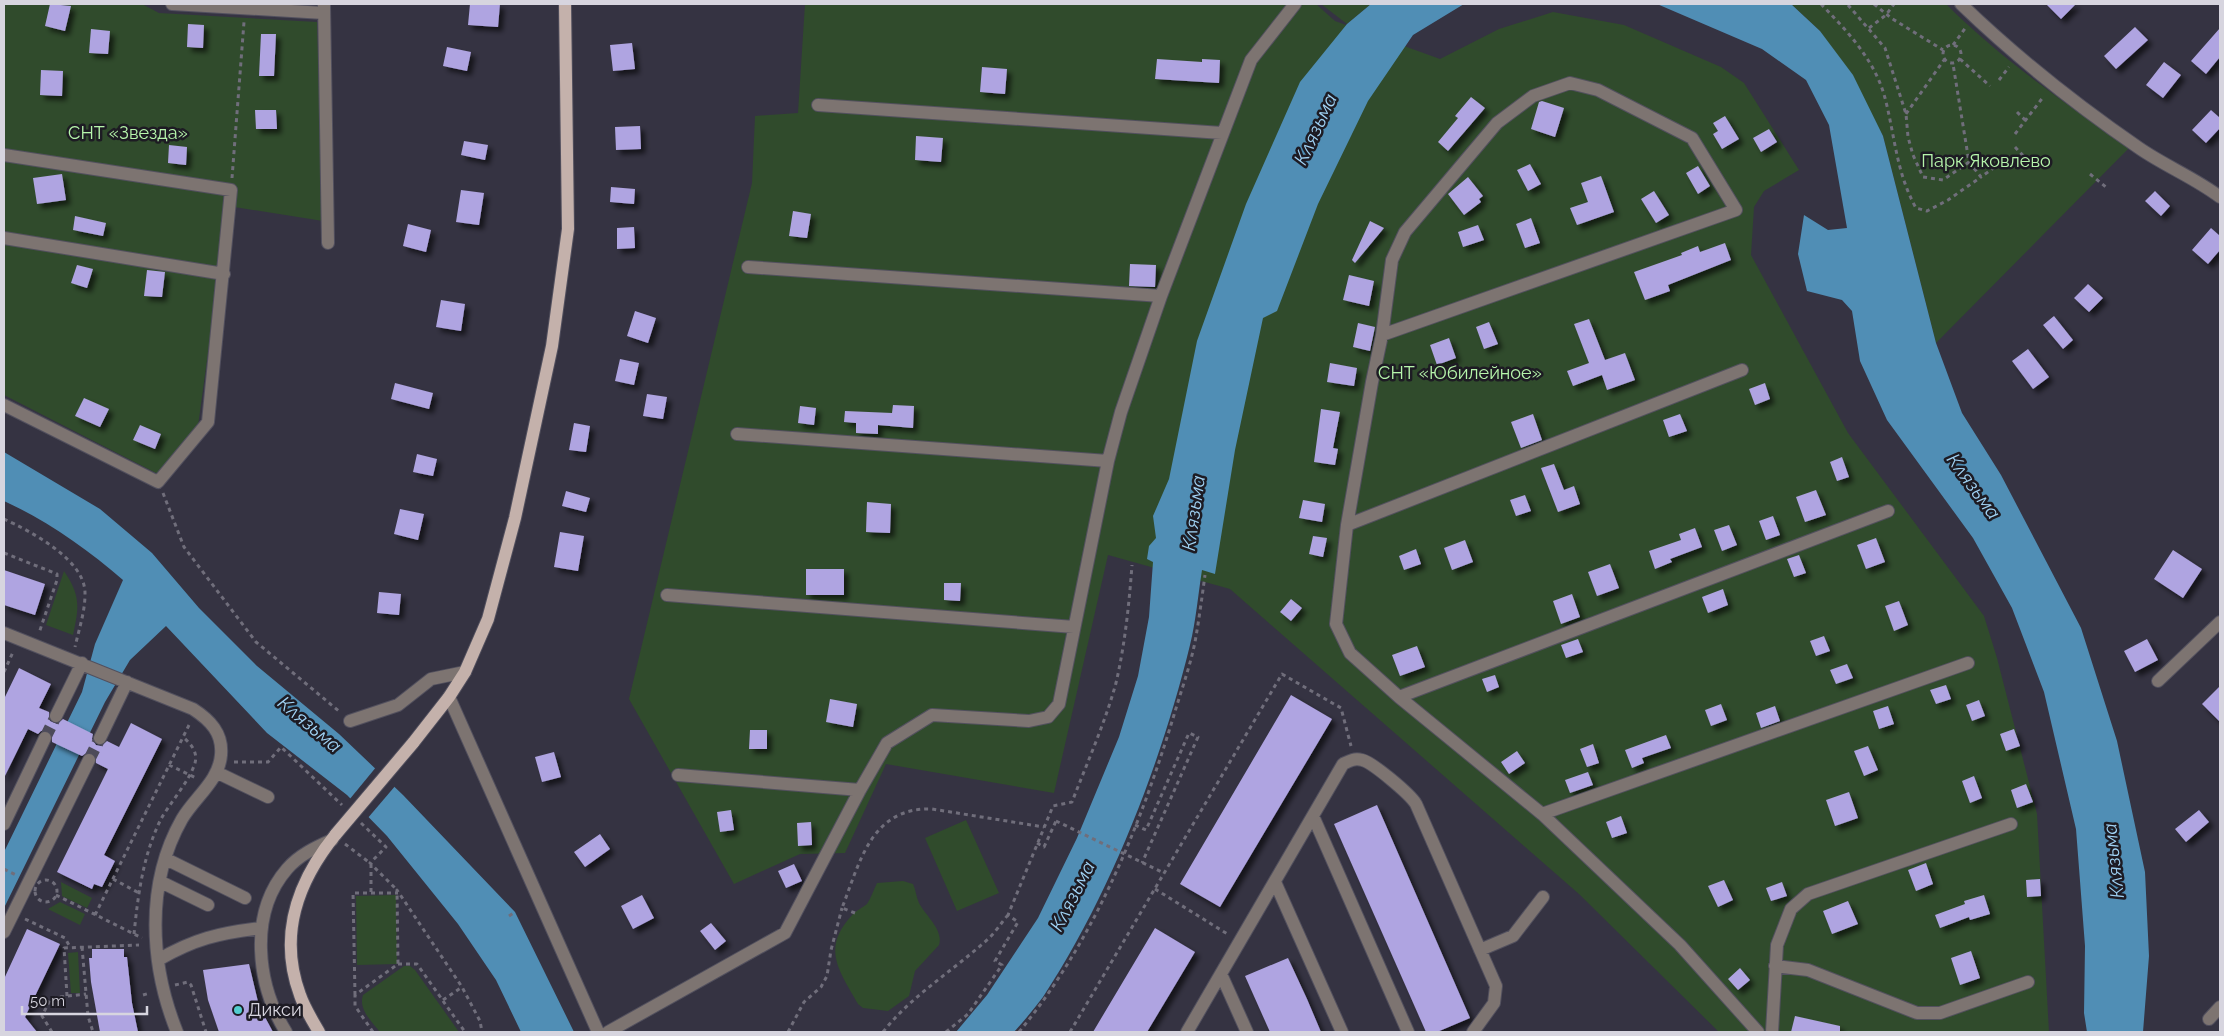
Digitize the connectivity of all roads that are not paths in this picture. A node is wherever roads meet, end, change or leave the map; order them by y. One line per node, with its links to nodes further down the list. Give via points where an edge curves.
1 (172, 4): 5 (street, via 244,9)
2 (565, 4): 28 (main road, via 568,229 552,346 503,565 488,619)
3 (1295, 4): 7 (street, via 1251,60)
4 (1960, 4): 9 (street, via 2052,85 2140,149)
5 (324, 8): 11 (street)
6 (818, 105): 7 (street)
7 (1222, 133): 14 (street)
8 (4, 154): 13 (street, via 231,190)
9 (2220, 197)
10 (4, 238): 13 (street)
11 (328, 243)
12 (748, 267): 14 (street)
13 (224, 274): 17 (street, via 208,422 158,482)
14 (1161, 296): 19 (street, via 1120,412)
15 (1382, 335): 15 (street, via 1392,260 1405,232 1497,123 1533,96 1560,86 1570,83 1598,90 1692,138 1736,210); 21 (street)
16 (1742, 370): 21 (street)
17 (4, 405)
18 (737, 434): 19 (street)
19 (1108, 461): 24 (street)
20 (1888, 511): 32 (street)
21 (1347, 525): 32 (street, via 1336,624 1350,653)
22 (667, 595): 24 (street)
23 (2220, 622): 30 (street)
24 (1074, 627): 40 (street, via 1059,704 1048,717 1030,722 932,715 887,743)
25 (4, 633): 27 (street)
26 (1968, 663): 42 (street)
27 (83, 664): 29 (street); 33 (street)
28 (464, 672): 31 (main road); 34 (street, via 431,680 398,705)
29 (125, 681): 36 (street); 38 (street, via 196,711 215,727 220,739)
30 (2158, 681)
31 (449, 697): 46 (main road, bridge); 65 (street)
32 (1399, 697): 42 (street)
33 (56, 716)
34 (350, 721)
35 (46, 738): 44 (street)
36 (100, 738)
37 (89, 760): 54 (street)
38 (218, 767): 41 (street); 47 (street, via 182,819)
39 (678, 775): 40 (street)
40 (860, 790): 66 (street, via 785,933)
41 (268, 798)
42 (1542, 814): 72 (street, via 1680,945)
43 (1313, 816): 49 (street); 55 (street, via 1344,764 1354,760 1363,760 1412,797); 70 (street)
44 (4, 824)
45 (2010, 824): 57 (street, via 1808,894 1791,909 1776,945)
46 (334, 837): 53 (street, via 308,851 287,869 273,891); 64 (main road, via 306,878 292,918 290,940 291,961 300,996)
47 (166, 860): 48 (street); 51 (street)
48 (160, 882): 52 (street); 56 (street, via 156,916)
49 (1275, 882): 58 (street); 69 (street)
50 (1543, 897): 55 (street, via 1513,936)
51 (245, 898)
52 (208, 905)
53 (260, 928): 56 (street, via 210,935); 63 (street, via 266,985 276,1017)
54 (4, 932)
55 (1480, 950): 71 (street, via 1497,994)
56 (158, 960): 62 (street, via 163,989)
57 (1776, 966): 59 (street, via 1808,970 1916,1013 1940,1013); 73 (street)
58 (1221, 974): 67 (street); 68 (street)
59 (2028, 982)
60 (2220, 1008): 61 (street)
61 (2209, 1019)
62 (177, 1032)
63 (286, 1032)
64 (319, 1032)
65 (598, 1032)
66 (608, 1032)
67 (1187, 1032)
68 (1247, 1032)
69 (1342, 1032)
70 (1408, 1032)
71 (1473, 1032)
72 (1758, 1032)
73 (1772, 1032)

